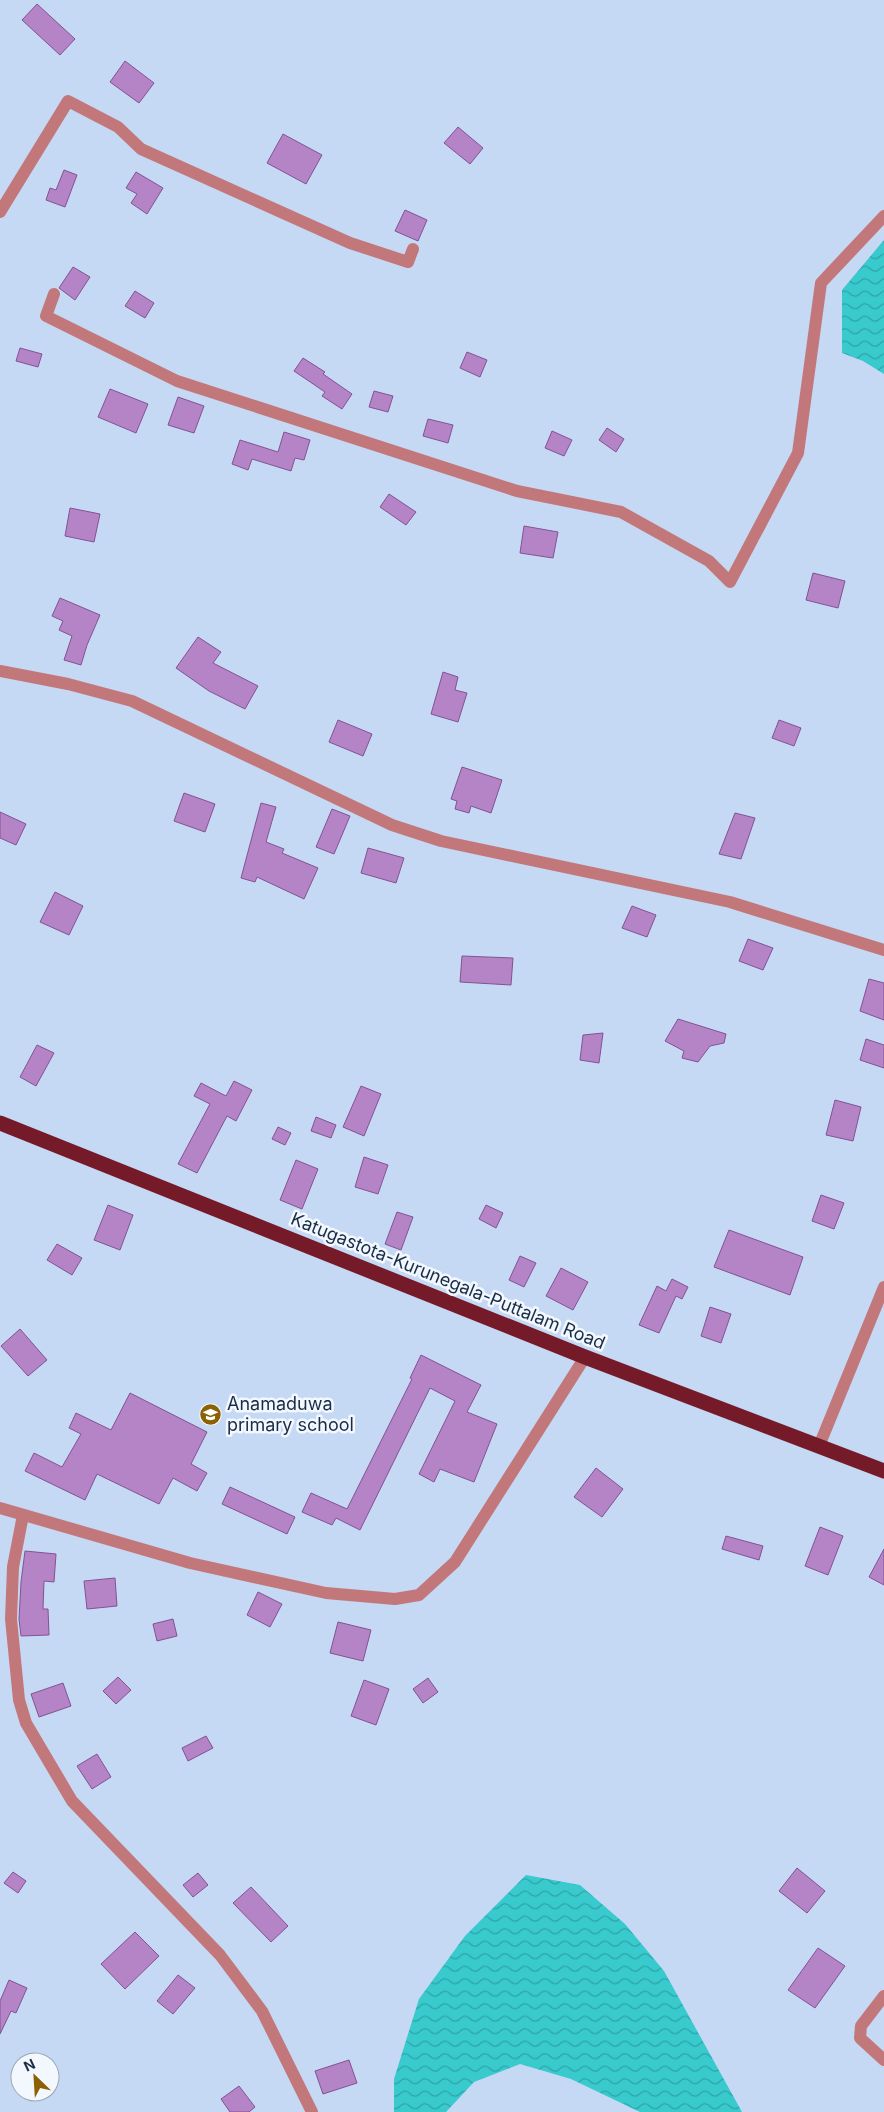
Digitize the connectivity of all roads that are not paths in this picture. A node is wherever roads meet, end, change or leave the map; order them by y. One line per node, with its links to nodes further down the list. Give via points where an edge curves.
1 (0, 212): 3 (street, via 68,101 118,127 141,149 350,243 408,262)
2 (884, 216): 4 (street, via 821,282 798,453 730,582 709,561 621,512 517,491 177,381 46,316)
3 (413, 249)
4 (54, 294)
5 (0, 671): 6 (street, via 132,701 392,825 441,841 730,902)
6 (884, 950)
7 (0, 1123): 9 (highway, Katugastota-Kurunegala-Puttalam Road)
8 (884, 1287): 10 (street)
9 (585, 1357): 10 (highway, Katugastota-Kurunegala-Puttalam Road); 13 (street, via 455,1562 419,1595 396,1599 326,1592 190,1563)
10 (819, 1446): 11 (highway, Katugastota-Kurunegala-Puttalam Road)
11 (884, 1471)
12 (0, 1508): 13 (street)
13 (22, 1515): 16 (street, via 13,1567 11,1619 19,1700 26,1723 72,1801 220,1955 262,2011)
14 (884, 1996): 15 (street, via 861,2026 860,2038)
15 (884, 2060)
16 (312, 2112)

